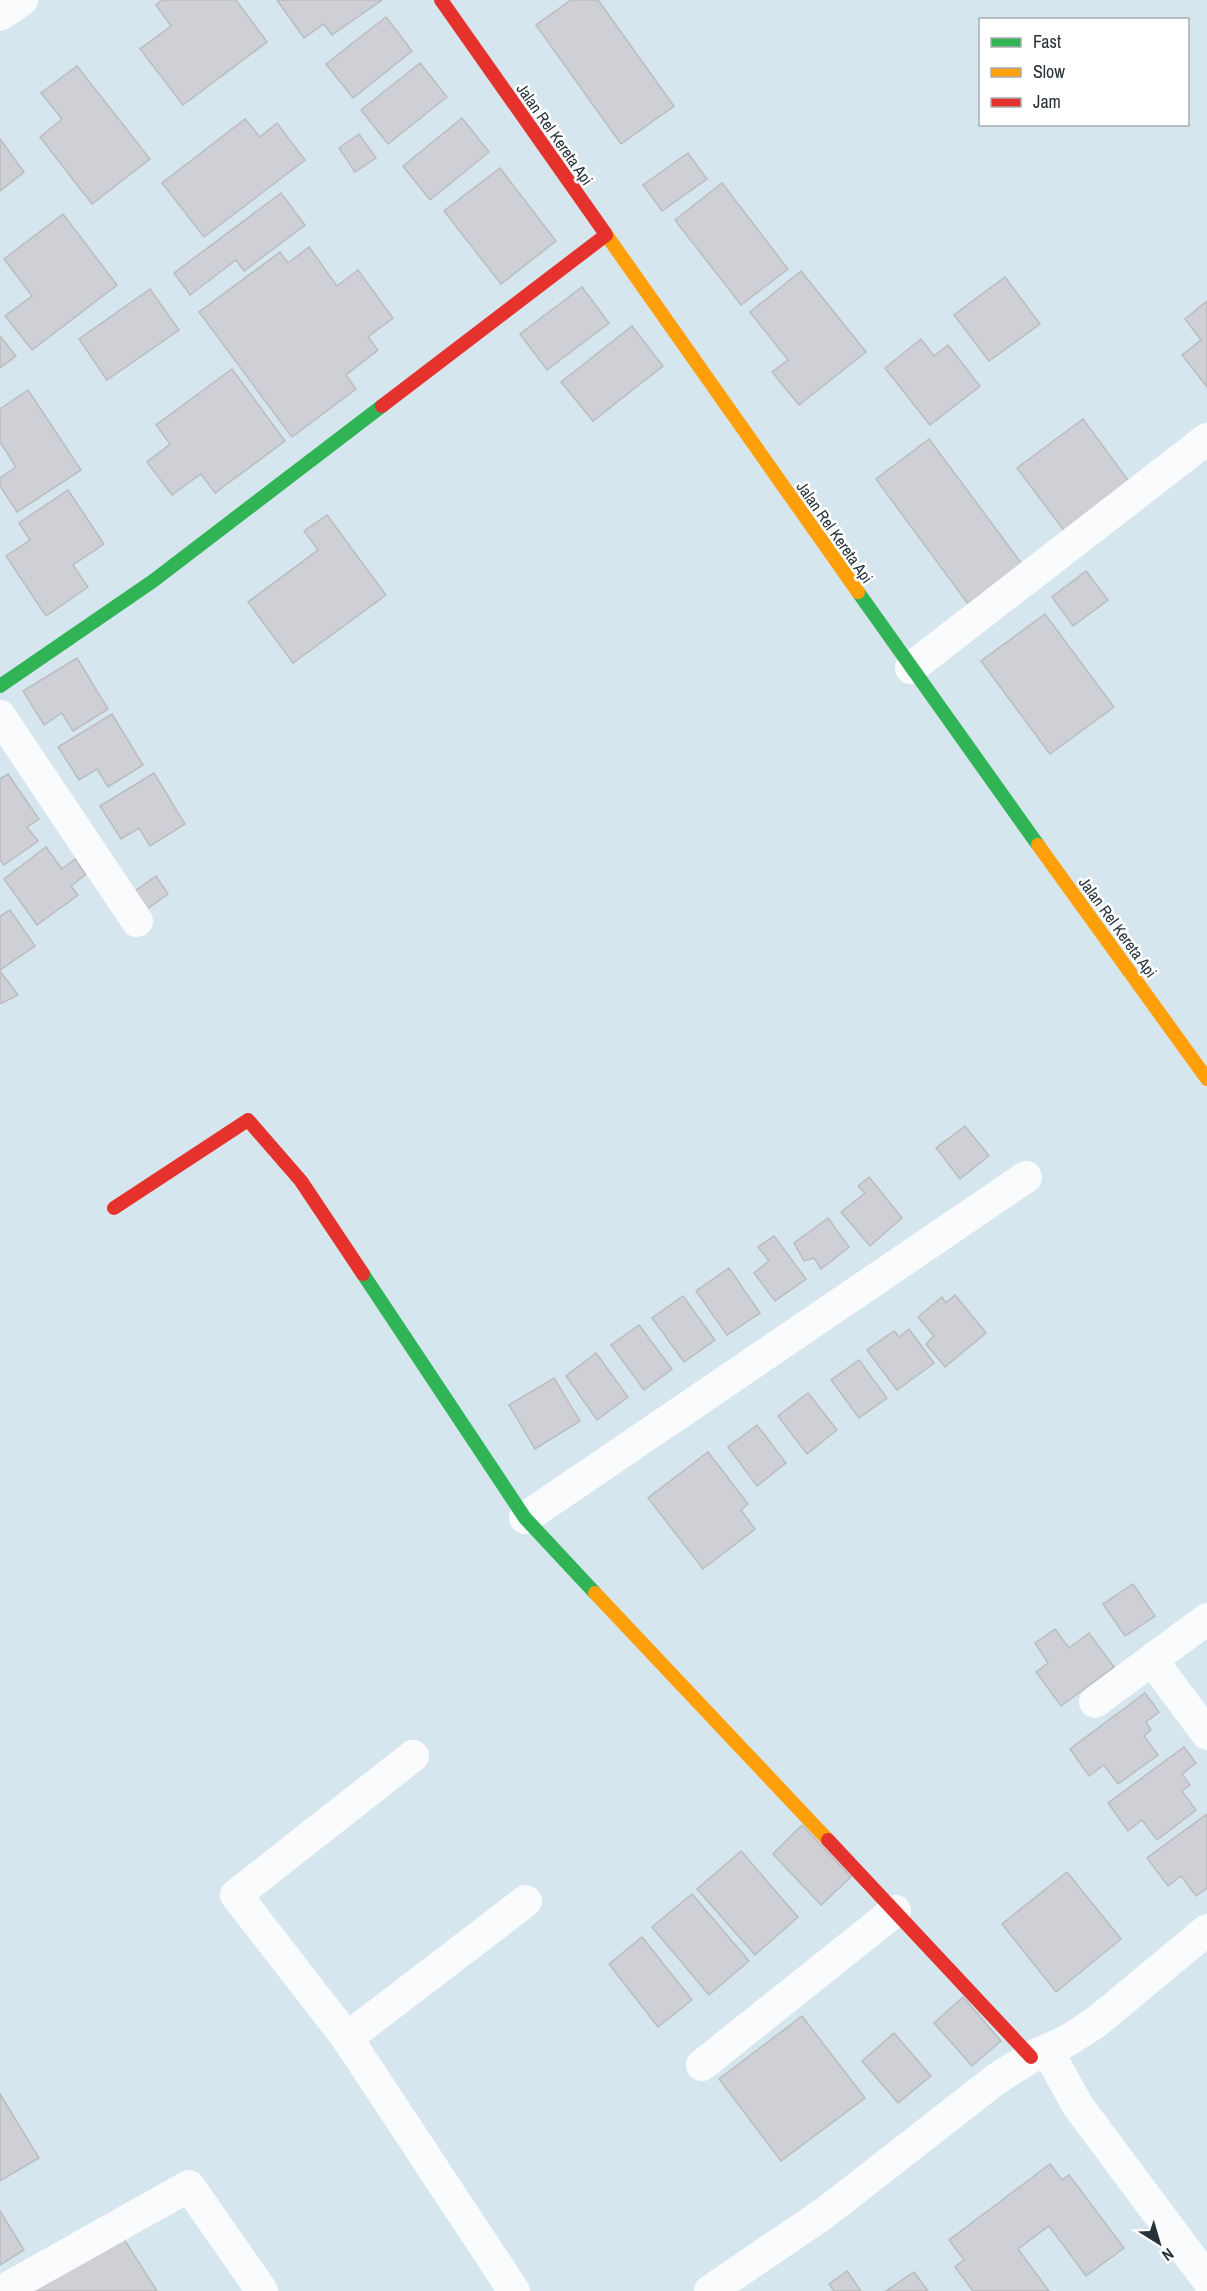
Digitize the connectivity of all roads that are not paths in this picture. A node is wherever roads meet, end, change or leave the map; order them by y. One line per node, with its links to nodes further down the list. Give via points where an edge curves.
1 (22, 0): 3 (street)
2 (441, 0): 4 (street, Jalan Rel Kereta Api)
3 (0, 15)
4 (606, 235): 6 (street, Jalan Rel Kereta Api); 7 (street, via 153,581)
5 (1207, 439): 6 (street)
6 (911, 668): 10 (street, Jalan Rel Kereta Api)
7 (0, 686)
8 (0, 716): 9 (street)
9 (137, 921)
10 (1207, 1079)
11 (1026, 1177): 13 (street)
12 (114, 1208): 13 (street, via 248,1120 301,1181)
13 (525, 1518): 20 (street)
14 (1207, 1619): 15 (street)
15 (1152, 1660): 16 (street); 17 (street)
16 (1095, 1702)
17 (1207, 1734)
18 (413, 1756): 22 (street, via 236,1895)
19 (526, 1901): 22 (street)
20 (895, 1911): 23 (street); 24 (street)
21 (1207, 1930): 23 (street, via 1095,2024)
22 (347, 2038): 28 (street)
23 (1039, 2053): 25 (street); 29 (street, via 995,2080 826,2212)
24 (702, 2065)
25 (1207, 2279)
26 (2, 2291): 27 (street, via 189,2186)
27 (262, 2291)
28 (514, 2291)
29 (710, 2291)

